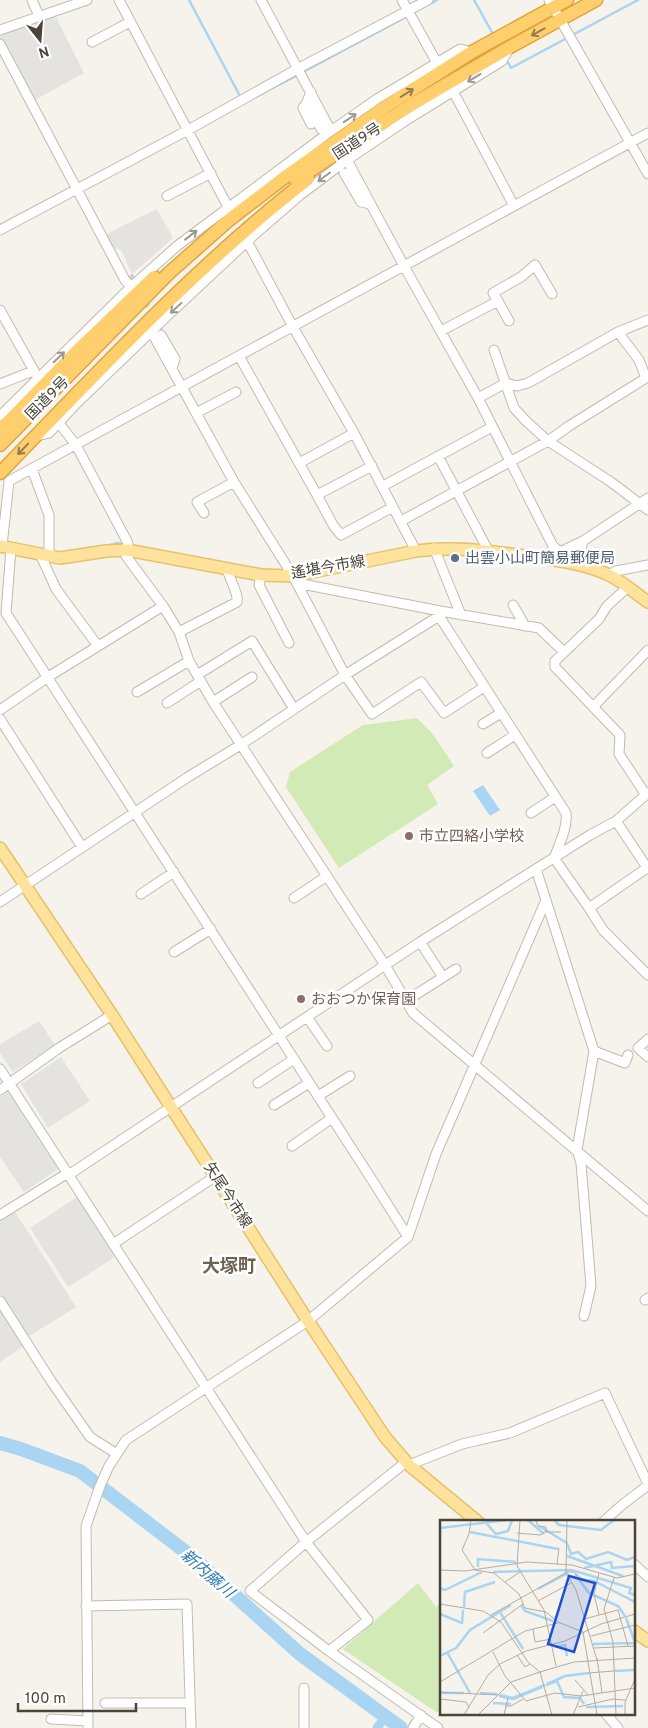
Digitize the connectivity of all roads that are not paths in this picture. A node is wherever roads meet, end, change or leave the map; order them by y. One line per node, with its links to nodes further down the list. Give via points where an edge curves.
1 (32, 0): 11 (street)
2 (88, 0): 11 (street)
3 (119, 0): 13 (street)
4 (261, 0): 20 (street)
5 (402, 0): 10 (street)
6 (428, 0): 10 (street)
7 (567, 0): 9 (highway, 国道9号)
8 (596, 0): 12 (highway, 国道9号)
9 (551, 4): 12 (street); 18 (highway, 国道9号)
10 (408, 10): 19 (street); 20 (street)
11 (39, 16): 14 (street)
12 (560, 19): 17 (highway, 国道9号, one-way to 17); 33 (street)
13 (130, 22): 15 (street); 30 (street)
14 (0, 30)
15 (92, 42)
16 (0, 44): 41 (street)
17 (510, 47): 22 (street, one-way to 22, via 502,62); 25 (highway, 国道9号)
18 (472, 52): 19 (street, via 460,49); 26 (highway, 国道9号, one-way to 18)
19 (437, 63): 21 (street)
20 (299, 68): 23 (street); 30 (street)
21 (392, 90): 26 (street); 31 (street, one-way to 21)
22 (453, 91): 27 (street); 44 (street)
23 (311, 92): 24 (street); 31 (street)
24 (307, 102): 28 (street, via 303,108); 29 (street)
25 (411, 105): 27 (street); 34 (highway, 国道9号)
26 (385, 107): 39 (highway, 国道9号)
27 (405, 121): 35 (street)
28 (311, 124)
29 (321, 129)
30 (188, 130): 37 (street); 41 (street)
31 (331, 131): 36 (street)
32 (648, 133): 33 (street)
33 (631, 142): 38 (street); 44 (street)
34 (354, 143): 53 (highway, via 300,185); 59 (highway, 国道9号, via 253,210)
35 (347, 160): 43 (street); 48 (street, one-way to 48)
36 (290, 162): 39 (street); 45 (street)
37 (211, 173): 42 (street); 45 (street)
38 (648, 174)
39 (286, 177): 46 (highway, 国道9号)
40 (343, 177): 43 (street)
41 (77, 189): 47 (street); 50 (street)
42 (167, 196)
43 (366, 203): 52 (street)
44 (514, 206): 52 (street)
45 (228, 207): 49 (street, one-way to 45)
46 (229, 220): 51 (highway); 59 (highway, 国道9号, via 169,272)
47 (0, 230)
48 (247, 241): 55 (street); 63 (street)
49 (177, 246): 51 (street); 56 (street)
50 (110, 252): 54 (street, via 118,255); 56 (street)
51 (174, 260): 69 (highway)
52 (404, 266): 63 (street); 65 (street)
53 (203, 270): 55 (street); 71 (highway)
54 (129, 276)
55 (201, 284): 64 (street, one-way to 64)
56 (131, 287): 67 (street)
57 (552, 294): 58 (street, via 535,265 521,277 493,292)
58 (498, 301): 62 (street); 65 (street)
59 (136, 307): 89 (highway, 国道9号)
60 (0, 310): 75 (street)
61 (648, 320): 66 (street)
62 (509, 321)
63 (293, 327): 72 (street); 86 (street)
64 (151, 331): 73 (street); 74 (street)
65 (441, 332): 80 (street)
66 (618, 332): 76 (street, via 528,383 516,386); 88 (street, via 639,360 646,378)
67 (83, 334): 69 (street); 75 (street, one-way to 67)
68 (161, 336): 74 (street, via 175,359)
69 (80, 348): 82 (highway)
70 (494, 350): 76 (street)
71 (119, 351): 73 (street); 87 (highway)
72 (239, 356): 78 (street); 100 (street)
73 (114, 368): 83 (street)
74 (172, 368): 78 (street)
75 (35, 374): 77 (street); 82 (street)
76 (506, 383): 80 (street); 88 (street, via 514,408)
77 (0, 384)
78 (182, 387): 81 (street); 90 (street)
79 (236, 392): 81 (street)
80 (478, 398): 84 (street)
81 (196, 413): 97 (street)
82 (5, 418): 85 (highway)
83 (59, 422): 87 (street, via 49,433); 90 (street)
84 (492, 427): 91 (street); 93 (street)
85 (0, 430)
86 (354, 433): 92 (street); 94 (street)
87 (36, 436): 96 (highway, one-way to 96)
88 (548, 441): 93 (street); 102 (street)
89 (0, 445)
90 (76, 445): 95 (street); 110 (street, via 128,543)
91 (438, 456): 98 (street); 99 (street)
92 (303, 461)
93 (510, 462): 99 (street); 114 (street)
94 (372, 466): 98 (street); 100 (street)
95 (32, 469): 108 (street, via 9,481); 113 (street, via 49,515)
96 (0, 473)
97 (234, 482): 105 (street, via 197,502); 120 (street)
98 (383, 486): 103 (street)
99 (457, 492): 106 (street); 112 (street)
100 (317, 495): 103 (street, via 332,525 341,535)
101 (648, 498): 102 (street)
102 (638, 503): 104 (street); 107 (street)
103 (393, 507): 106 (street)
104 (648, 510)
105 (204, 513)
106 (401, 521): 111 (street)
107 (582, 541): 114 (street); 115 (street)
108 (4, 547): 113 (main road, 遙堪今市線); 136 (street, via 6,613)
109 (434, 548): 111 (main road, 遙堪今市線); 112 (main road, 遙堪今市線); 126 (street)
110 (127, 550): 113 (main road, 遙堪今市線, via 68,558); 117 (main road, 遙堪今市線); 124 (street, via 126,556)
111 (416, 551): 120 (main road, 遙堪今市線)
112 (489, 552): 114 (main road, 遙堪今市線)
113 (44, 556): 130 (street, via 56,589)
114 (558, 556): 115 (main road, 遙堪今市線)
115 (582, 565): 119 (main road, 遙堪今市線)
116 (648, 565): 119 (street)
117 (227, 568): 118 (main road, 遙堪今市線); 128 (street, via 237,602)
118 (261, 575): 120 (main road, 遙堪今市線); 129 (street, via 259,585)
119 (608, 575): 121 (main road, 遙堪今市線)
120 (295, 579): 125 (street); 134 (street)
121 (628, 587): 122 (main road, 遙堪今市線); 132 (street)
122 (648, 602)
123 (512, 605): 127 (street)
124 (163, 606): 128 (street); 130 (street)
125 (439, 613): 126 (street); 134 (street); 138 (street)
126 (461, 615): 127 (street)
127 (525, 626): 132 (street, via 539,628)
128 (179, 632): 133 (street)
129 (289, 643)
130 (98, 646): 136 (street)
131 (648, 650): 142 (street)
132 (564, 652): 142 (street, via 555,661 555,667)
133 (189, 661): 137 (street); 139 (street)
134 (345, 675): 138 (street, via 372,714 421,682 444,713); 143 (street)
135 (252, 677): 140 (street)
136 (48, 678): 144 (street); 153 (street)
137 (199, 678): 140 (street); 141 (street); 143 (street, via 252,641)
138 (484, 686): 145 (street)
139 (137, 692)
140 (213, 702): 149 (street)
141 (167, 703)
142 (594, 706): 151 (street, via 620,735 619,754)
143 (294, 709): 149 (street)
144 (0, 710)
145 (501, 713): 147 (street); 148 (street)
146 (0, 719): 156 (street)
147 (484, 724)
148 (515, 735): 150 (street); 152 (street)
149 (242, 744): 153 (street); 162 (street)
150 (487, 753)
151 (647, 794): 155 (street)
152 (555, 797): 154 (street); 158 (street, via 566,817)
153 (135, 812): 156 (street); 161 (street)
154 (531, 813)
155 (616, 821): 158 (street); 159 (street)
156 (82, 847): 163 (street)
157 (0, 848): 163 (main road, 矢尾今市線)
158 (554, 858): 160 (street); 168 (street)
159 (648, 868): 168 (street)
160 (536, 869): 166 (street); 170 (street)
161 (174, 872): 164 (street); 169 (street)
162 (327, 876): 165 (street); 172 (street)
163 (26, 885): 167 (street); 177 (main road, 矢尾今市線)
164 (141, 894)
165 (294, 898)
166 (546, 900): 182 (street); 186 (street)
167 (0, 902)
168 (589, 908): 174 (street, via 603,930)
169 (211, 929): 171 (street); 179 (street)
170 (420, 942): 172 (street); 175 (street)
171 (174, 952)
172 (385, 965): 178 (street); 186 (street, via 414,1013)
173 (456, 969): 175 (street)
174 (648, 975)
175 (443, 977): 176 (street)
176 (412, 997)
177 (112, 1015): 189 (street); 195 (main road, 矢尾今市線)
178 (307, 1017): 179 (street); 181 (street)
179 (279, 1036): 185 (street); 195 (street)
180 (648, 1038): 184 (street, via 638,1048)
181 (327, 1046)
182 (594, 1051): 183 (street, via 625,1062); 198 (street)
183 (628, 1055)
184 (648, 1057)
185 (294, 1059): 190 (street); 191 (street)
186 (474, 1066): 198 (street); 203 (street, via 436,1154)
187 (0, 1069): 189 (street)
188 (350, 1076): 193 (street)
189 (10, 1083): 192 (street); 199 (street)
190 (258, 1083)
191 (310, 1083): 193 (street); 194 (street)
192 (0, 1090)
193 (318, 1096): 196 (street)
194 (274, 1105)
195 (172, 1108): 199 (street); 200 (main road, 矢尾今市線)
196 (332, 1118): 197 (street); 203 (street)
197 (292, 1146)
198 (577, 1150): 201 (street); 206 (street, via 581,1163 591,1286)
199 (70, 1174): 202 (street); 204 (street)
200 (216, 1176): 204 (street); 207 (main road, 矢尾今市線)
201 (648, 1211)
202 (0, 1216)
203 (408, 1238): 207 (street)
204 (114, 1244): 208 (street)
205 (0, 1301): 209 (street, via 90,1436)
206 (584, 1316)
207 (308, 1321): 208 (street); 210 (main road, 矢尾今市線, via 385,1437)
208 (207, 1387): 209 (street, via 126,1440); 214 (street)
209 (117, 1454): 217 (street, via 109,1466 86,1526)
210 (408, 1464): 211 (street, via 462,1444 510,1432 605,1393); 212 (main road, 矢尾今市線); 214 (street)
211 (648, 1484): 213 (street)
212 (471, 1520)
213 (605, 1520)
214 (306, 1542): 220 (street, via 368,1620); 220 (street, via 250,1591)
215 (636, 1566): 216 (street)
216 (648, 1577)
217 (86, 1606): 223 (street, via 187,1604); 227 (street)
218 (636, 1632): 219 (main road)
219 (648, 1641)
220 (329, 1651): 225 (street)
221 (304, 1688): 229 (street)
222 (105, 1703): 223 (street)
223 (190, 1703): 228 (street)
224 (608, 1716): 232 (street)
225 (420, 1717): 230 (street); 231 (street)
226 (51, 1719): 227 (street)
227 (88, 1724)
228 (191, 1728)
229 (304, 1728)
230 (413, 1728)
231 (438, 1728)
232 (618, 1728)

